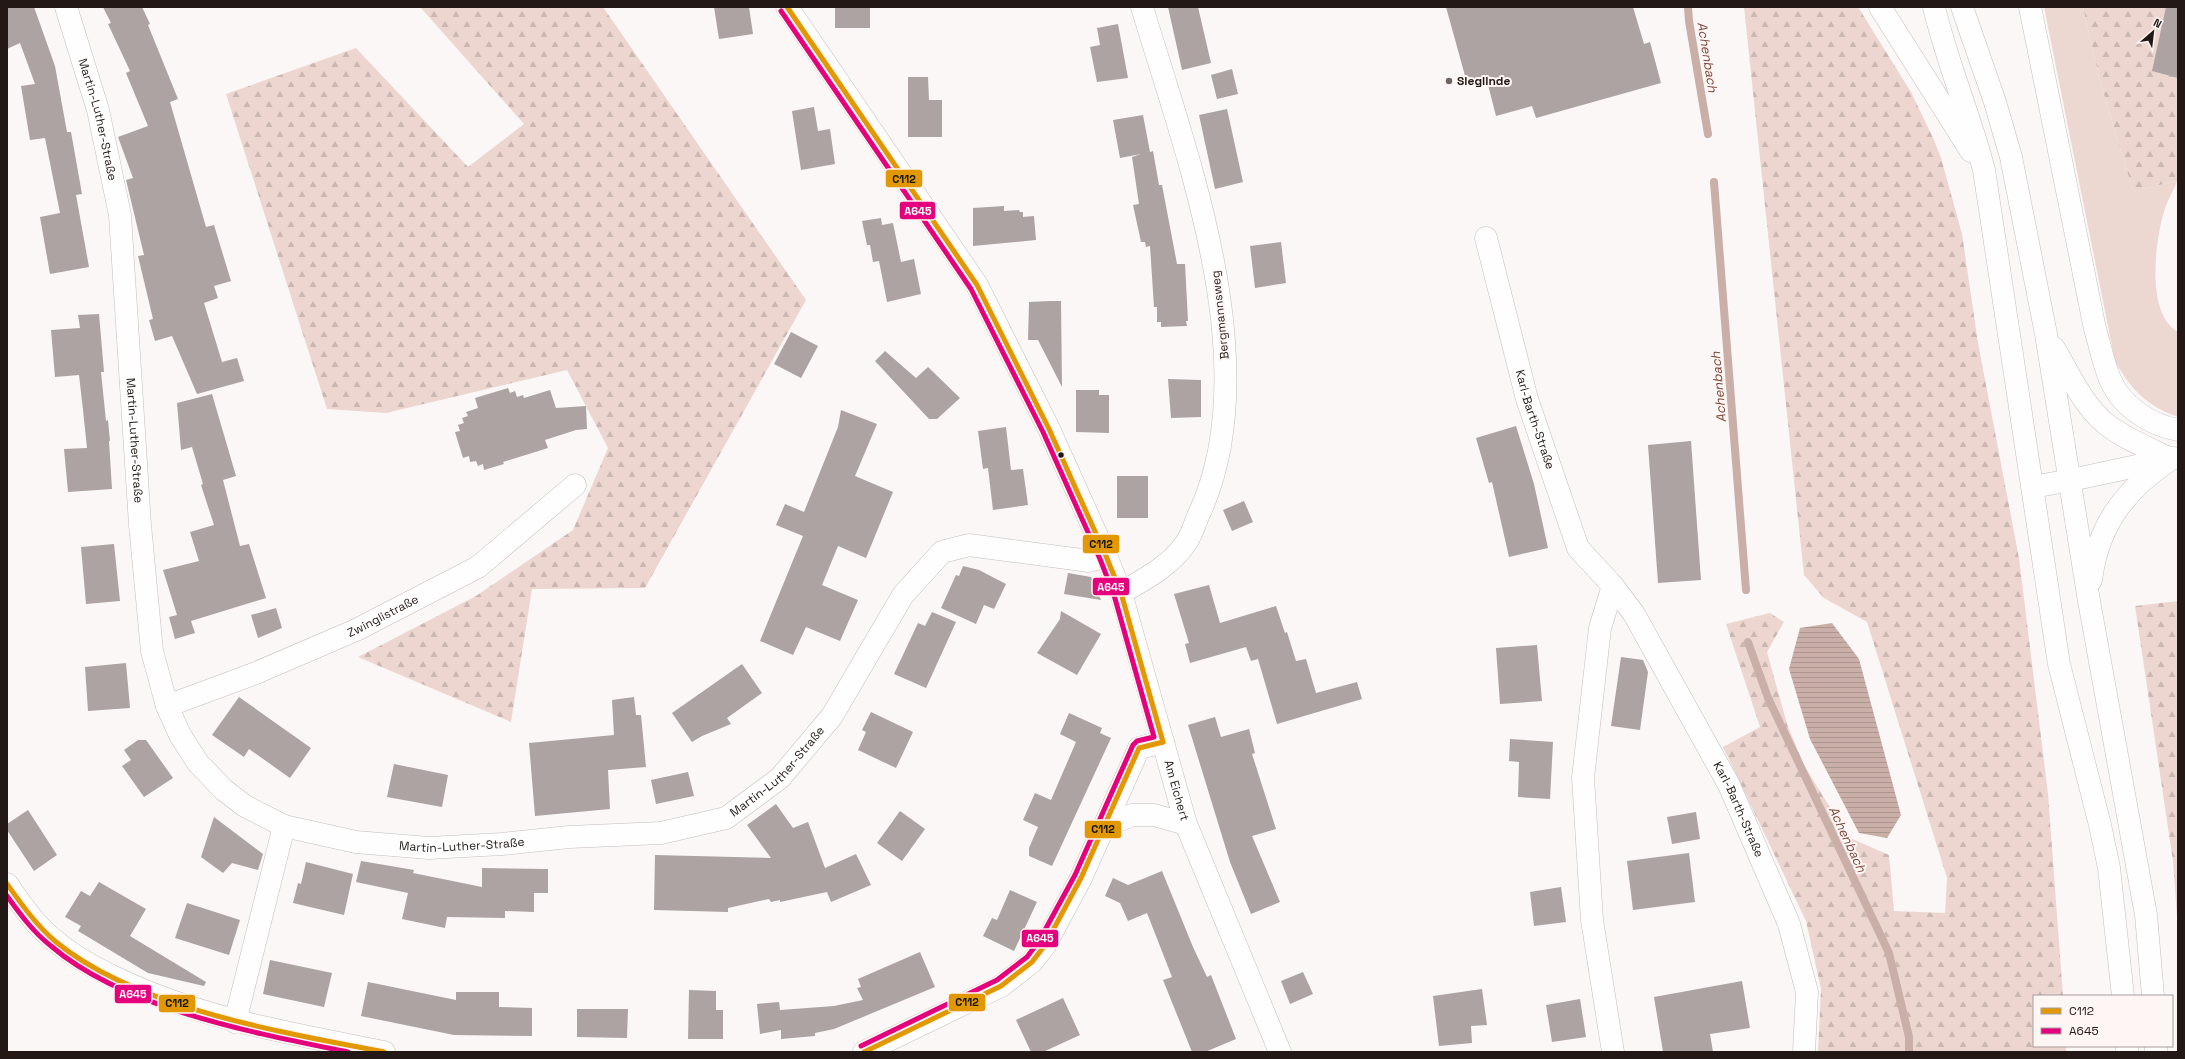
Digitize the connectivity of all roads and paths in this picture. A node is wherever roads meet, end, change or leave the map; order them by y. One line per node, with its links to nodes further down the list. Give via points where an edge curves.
1 (66, 7): 20 (street, Martin-Luther-Straße, via 98,110 120,215 140,525 152,651)
2 (787, 7): 16 (street, Am Eichert, via 977,285 1049,429)
3 (1142, 7): 18 (street, Bergmannsweg, via 1191,169 1218,283 1226,356 1224,433 1210,491 1186,543 1157,573)
4 (1880, 7): 8 (street)
5 (1934, 7): 8 (street, via 1947,59 1970,121)
6 (1962, 7): 10 (street, via 2011,157)
7 (2030, 7): 11 (street, via 2095,328 2110,380 2125,403 2147,420)
8 (1984, 170): 15 (street)
9 (1486, 238): 17 (street, Karl-Barth-Straße, via 1528,399 1578,548)
10 (2046, 334): 12 (street, via 2088,405 2106,424 2130,440); 13 (street)
11 (2178, 430)
12 (2175, 458): 13 (street); 19 (street, via 2148,475 2127,495 2110,518 2099,545)
13 (2071, 480): 15 (street); 19 (street)
14 (575, 485): 20 (street, Zwinglistraße, via 478,567 356,630 256,673)
15 (2033, 487): 26 (street, via 2059,664 2109,868)
16 (1106, 556): 18 (street, Am Eichert); 23 (street, Martin-Luther-Straße, via 1089,561 969,546 942,552 903,594 832,716 780,778 726,818 662,833 429,848 356,842)
17 (1613, 586): 32 (street, via 1600,628 1583,778 1592,920); 33 (street, Karl-Barth-Straße, via 1634,614 1729,785 1789,924 1807,992)
18 (1121, 593): 21 (street, Am Eichert)
19 (2089, 601): 27 (street, via 2146,915)
20 (167, 706): 23 (street, Martin-Luther-Straße, via 180,735 198,763 224,790 245,806)
21 (1163, 742): 22 (street, Am Eichert); 24 (street, via 1139,748)
22 (1186, 824): 24 (street, via 1154,815 1132,815); 31 (street, Am Eichert)
23 (284, 826): 28 (street)
24 (1106, 826): 30 (street, via 1082,878 1045,946 1032,962 1001,986)
25 (7, 884): 28 (street, via 38,926 65,949 94,968 153,996)
26 (2123, 995)
27 (2153, 995)
28 (235, 1022): 29 (street)
29 (384, 1052)
30 (864, 1052)
31 (1280, 1052)
32 (1613, 1052)
33 (1804, 1052)

